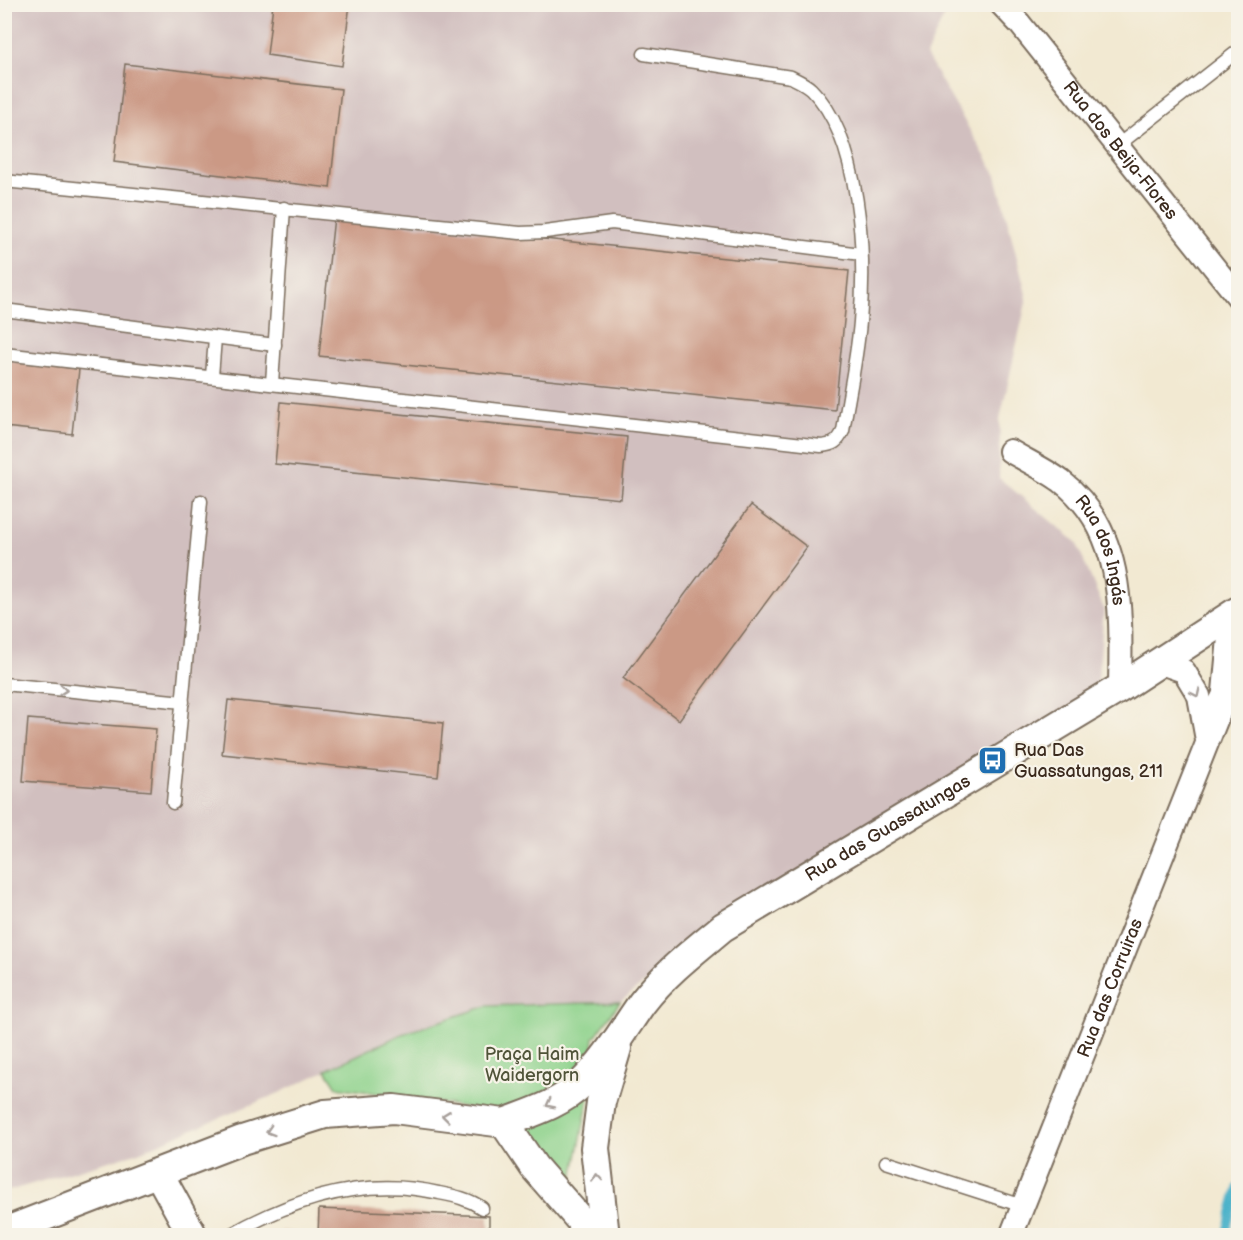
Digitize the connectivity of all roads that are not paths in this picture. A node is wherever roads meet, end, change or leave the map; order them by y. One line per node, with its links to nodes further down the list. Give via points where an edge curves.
1 (1001, 4): 4 (street, Rua dos Beija-Flores)
2 (1239, 51): 4 (lane)
3 (644, 54): 7 (lane, via 770,72 810,87 824,105 846,150 858,197)
4 (1117, 146): 8 (street, Rua dos Beija-Flores)
5 (4, 181): 6 (lane)
6 (284, 208): 7 (lane, via 520,233 612,223); 11 (lane)
7 (861, 254): 14 (lane, via 859,332 843,431 832,445)
8 (1239, 297)
9 (4, 310): 10 (lane)
10 (215, 338): 11 (lane); 13 (lane)
11 (274, 345): 14 (lane)
12 (4, 354): 13 (lane)
13 (212, 376): 14 (lane)
14 (272, 383)
15 (1010, 451): 21 (street, Rua dos Ingás, via 1062,482 1089,510 1112,555 1121,604)
16 (201, 501): 22 (lane)
17 (1235, 613): 18 (street, Rua das Guassatungas); 23 (street, Rua das Corruiras)
18 (1161, 663): 21 (street, Rua das Guassatungas); 24 (street, one-way to 24, via 1184,671 1199,696)
19 (1239, 674): 23 (street)
20 (4, 684): 22 (lane, one-way to 22)
21 (1120, 688): 26 (street, Rua das Guassatungas, via 723,927 671,970 643,1002)
22 (183, 702): 25 (lane)
23 (1223, 704): 24 (street, Rua das Corruiras)
24 (1208, 740): 30 (street, Rua das Corruiras)
25 (173, 803)
26 (622, 1035): 27 (street, one-way to 27, via 581,1084 538,1110); 36 (street, one-way to 26, via 595,1148 601,1102)
27 (504, 1123): 29 (street, one-way to 29, via 394,1109 325,1114 242,1140); 35 (street, via 534,1167)
28 (886, 1162): 30 (lane)
29 (159, 1174): 32 (street); 33 (street)
30 (1023, 1206): 37 (street, Rua das Corruiras)
31 (482, 1208): 34 (lane, via 470,1200 412,1186 348,1189 314,1197)
32 (4, 1232)
33 (193, 1236)
34 (228, 1236)
35 (594, 1236)
36 (605, 1236)
37 (1011, 1236)

